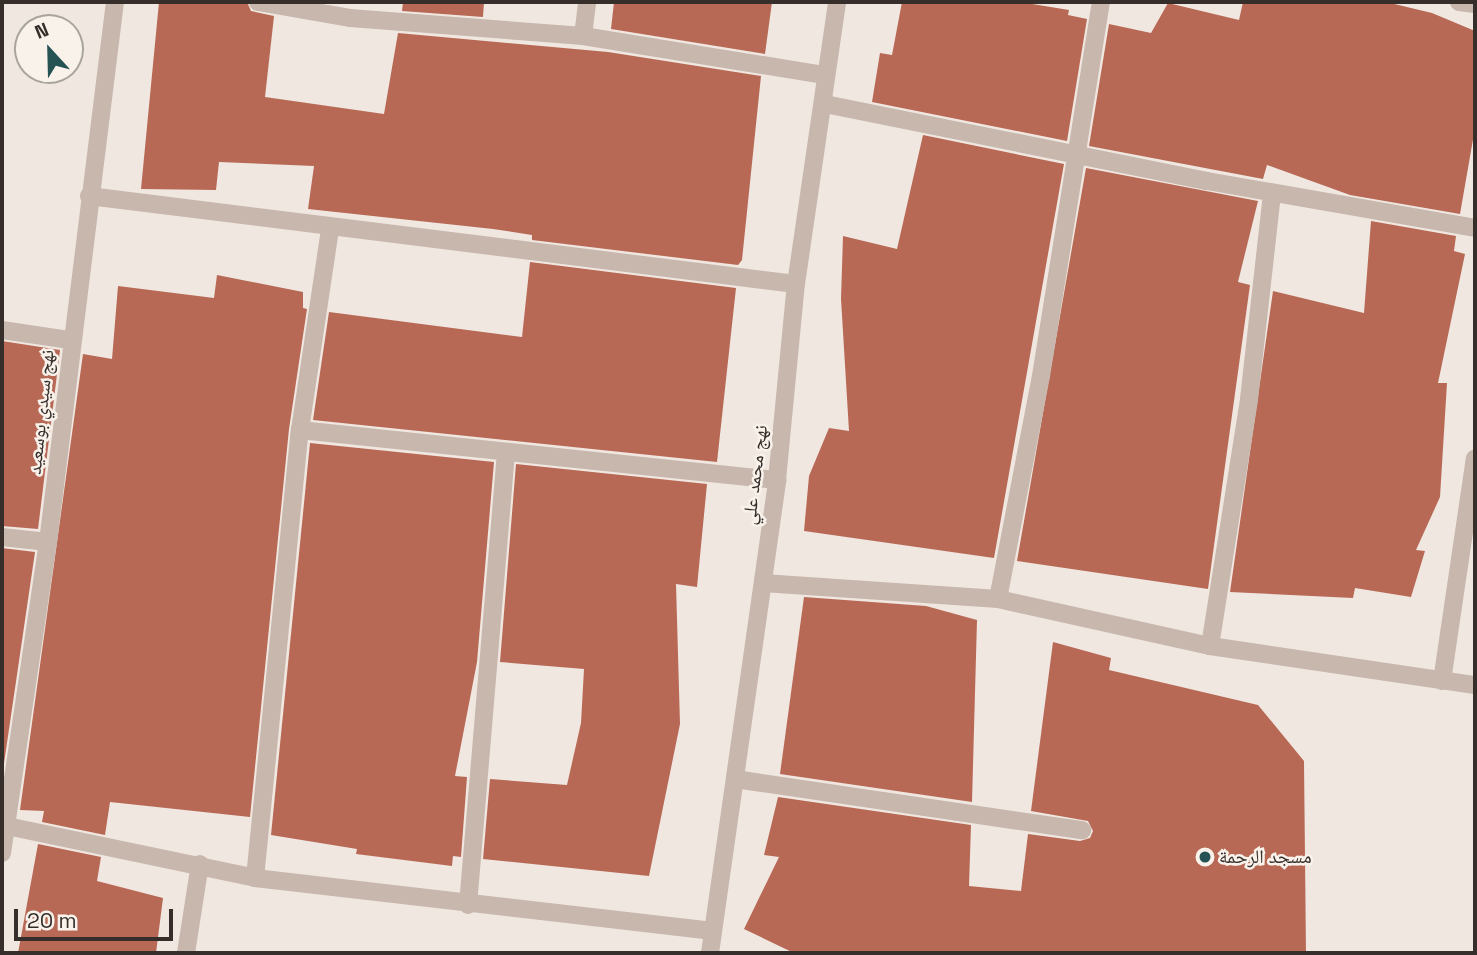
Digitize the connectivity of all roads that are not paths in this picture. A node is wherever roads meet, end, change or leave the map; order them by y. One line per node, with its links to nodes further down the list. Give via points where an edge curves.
1 (115, 2): 13 (street, نهج سيدي بوسعيد)
2 (258, 2): 8 (street, via 350,18)
3 (587, 2): 8 (street)
4 (837, 2): 9 (street, نهج محمد علي)
5 (1101, 2): 11 (street)
6 (1459, 2): 7 (street)
7 (1475, 4)
8 (583, 36): 9 (street)
9 (825, 75): 10 (street, نهج محمد علي)
10 (825, 104): 11 (street); 16 (street, نهج محمد علي)
11 (1077, 156): 12 (street); 26 (street)
12 (1272, 193): 14 (street); 27 (street, via 1249,399)
13 (89, 196): 15 (street); 18 (street, نهج سيدي بوسعيد)
14 (1475, 228)
15 (330, 229): 16 (street); 19 (street)
16 (796, 284): 22 (street, نهج محمد علي)
17 (2, 330): 18 (street)
18 (70, 340): 24 (street, نهج سيدي بوسعيد)
19 (300, 430): 20 (street); 35 (street)
20 (506, 453): 22 (street); 36 (street)
21 (1475, 458): 28 (street)
22 (777, 480): 25 (street, نهج محمد علي)
23 (2, 537): 24 (street)
24 (48, 542): 31 (street, نهج سيدي بوسعيد)
25 (763, 583): 26 (street); 30 (street, نهج محمد علي)
26 (998, 600): 27 (street)
27 (1210, 646): 28 (street)
28 (1442, 681): 29 (street)
29 (1475, 685)
30 (735, 779): 32 (street); 37 (street, نهج محمد علي)
31 (4, 826): 33 (street, نهج سيدي بوسعيد); 34 (street)
32 (1082, 830)
33 (2, 853)
34 (200, 864): 35 (street); 38 (street)
35 (255, 878): 36 (street)
36 (468, 905): 37 (street)
37 (711, 930): 39 (street, نهج محمد علي)
38 (186, 953)
39 (710, 953)

